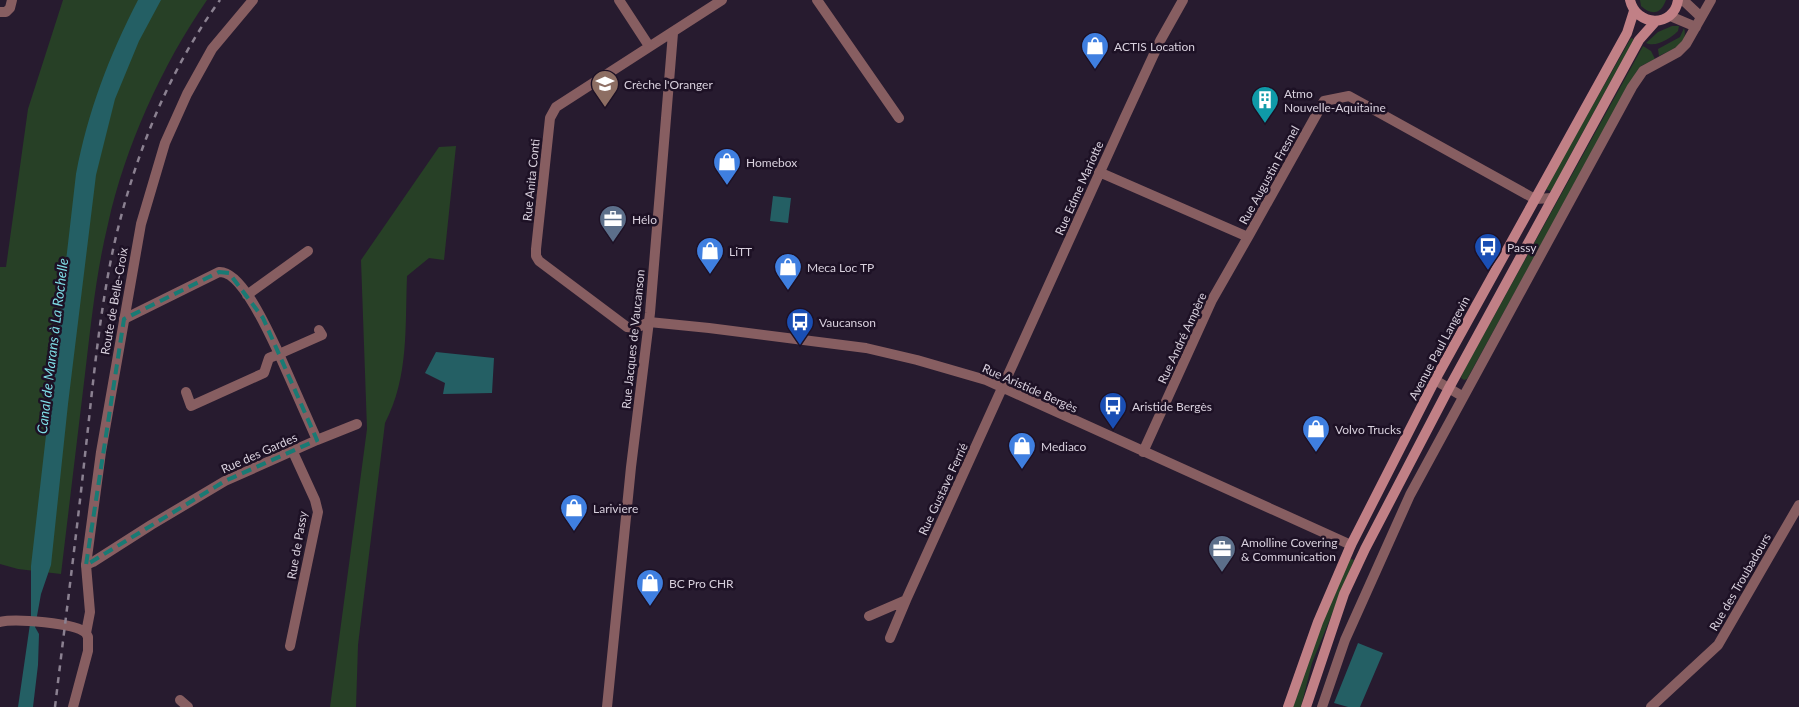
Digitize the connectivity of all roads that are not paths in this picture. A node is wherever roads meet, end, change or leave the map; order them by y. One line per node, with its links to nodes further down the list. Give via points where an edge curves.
1 (12, 0): 12 (street, via 10,8)
2 (253, 0): 26 (street, Route de Belle-Croix, via 212,49 165,144 141,224)
3 (619, 0): 18 (street)
4 (722, 0): 17 (street)
5 (817, 0): 19 (street)
6 (1183, 0): 20 (street, Rue Edme Mariotte, via 1160,41)
7 (1630, 0): 11 (main road)
8 (1678, 0): 13 (main road)
9 (1683, 0): 14 (street)
10 (1711, 0): 14 (street)
11 (1634, 10): 15 (main road, via 1639,17); 22 (main road, Avenue Paul Langevin, via 1627,33)
12 (0, 12)
13 (1670, 16): 15 (main road); 16 (street)
14 (1701, 17): 16 (street)
15 (1655, 22): 21 (main road, via 1639,40)
16 (1696, 27): 34 (street, via 1678,52 1643,71 1632,87)
17 (673, 33): 18 (street, Rue Anita Conti); 27 (street, Rue Jacques de Vaucanson)
18 (649, 46): 27 (street, Rue Anita Conti, via 552,111 536,256 544,266 627,327 636,328)
19 (899, 118)
20 (1099, 172): 23 (street, Rue Augustin Fresnel); 31 (street, Rue Edme Mariotte)
21 (1552, 198): 22 (street); 32 (main road)
22 (1534, 199): 23 (street, Rue Augustin Fresnel, via 1349,96 1324,101); 30 (main road, Avenue Paul Langevin)
23 (1248, 237): 38 (street, Rue André Ampère, via 1212,300)
24 (308, 251): 25 (street)
25 (247, 295): 26 (street, Rue des Gardes, via 233,276 223,271); 29 (street, Rue des Gardes, via 263,318)
26 (124, 319): 41 (street, Route de Belle-Croix)
27 (649, 322): 31 (street, Rue Aristide Bergès, via 866,348 986,380); 49 (street, Rue Jacques de Vaucanson, via 631,467)
28 (320, 330): 29 (street, via 322,336)
29 (279, 354): 33 (street, via 270,358 264,373 191,406); 36 (street, Rue des Gardes)
30 (1435, 380): 32 (street); 40 (main road, Avenue Paul Langevin)
31 (1003, 388): 38 (street, Rue Aristide Bergès); 42 (street, Rue Gustave Ferrié)
32 (1449, 388): 34 (street); 51 (main road, via 1344,594)
33 (186, 392)
34 (1462, 396): 52 (street, via 1383,552 1345,640)
35 (357, 424): 36 (street)
36 (317, 440): 37 (street, Rue des Gardes)
37 (293, 452): 41 (street, Rue des Gardes, via 225,481); 47 (street, Rue de Passy, via 318,512)
38 (1143, 452): 40 (street, Rue Aristide Bergès)
39 (1799, 505): 53 (street, Rue des Troubadours, via 1718,645)
40 (1351, 545): 50 (main road, Avenue Paul Langevin, via 1318,622)
41 (86, 565): 45 (street, Route de Belle-Croix, via 90,612)
42 (906, 600): 43 (street); 46 (street, Rue Gustave Ferrié)
43 (869, 616)
44 (0, 622): 45 (street, via 17,620 53,624 79,628)
45 (86, 633): 48 (street, Route de Belle-Croix, via 88,651)
46 (890, 638)
47 (290, 646)
48 (73, 707)
49 (608, 707)
50 (1288, 707)
51 (1306, 707)
52 (1322, 707)
53 (1651, 707)

